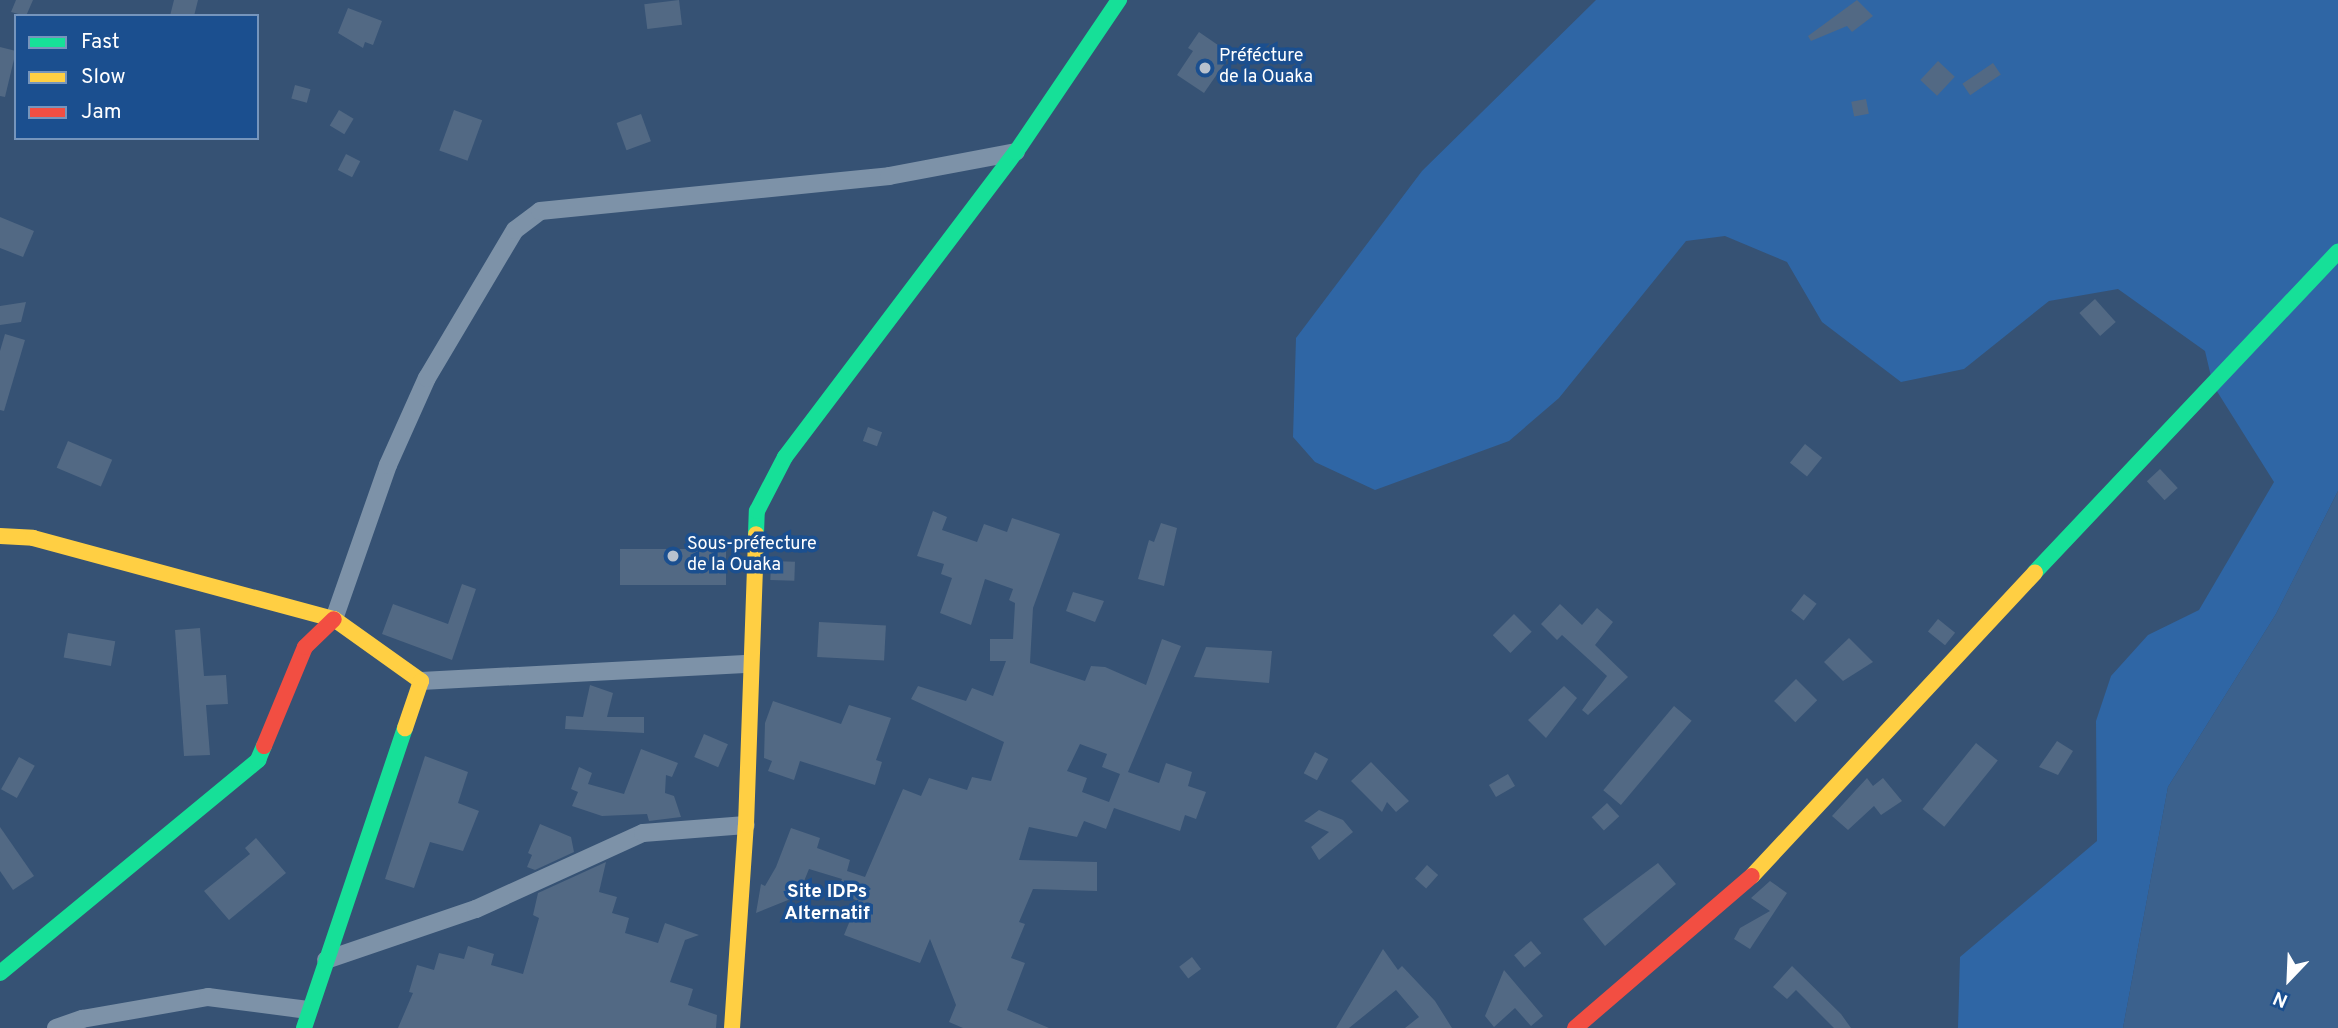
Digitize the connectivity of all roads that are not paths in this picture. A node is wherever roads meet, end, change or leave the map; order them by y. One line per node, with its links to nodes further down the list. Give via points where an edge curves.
1 (1118, 0): 2 (street)
2 (1016, 152): 5 (street, via 889,176 540,211 515,230 427,378 388,465); 6 (street, via 768,484 757,511)
3 (2338, 252): 14 (street, via 2002,607 1772,859)
4 (0, 536): 5 (street, via 33,538)
5 (334, 619): 7 (street); 10 (street, via 305,648 258,760)
6 (750, 664): 7 (street); 8 (street)
7 (421, 681): 9 (street)
8 (746, 825): 9 (street, via 643,833 476,909); 13 (street)
9 (326, 960): 11 (street)
10 (0, 973)
11 (306, 1019): 12 (street, via 208,997 82,1019)
12 (56, 1028)
13 (732, 1028)
14 (1575, 1028)

